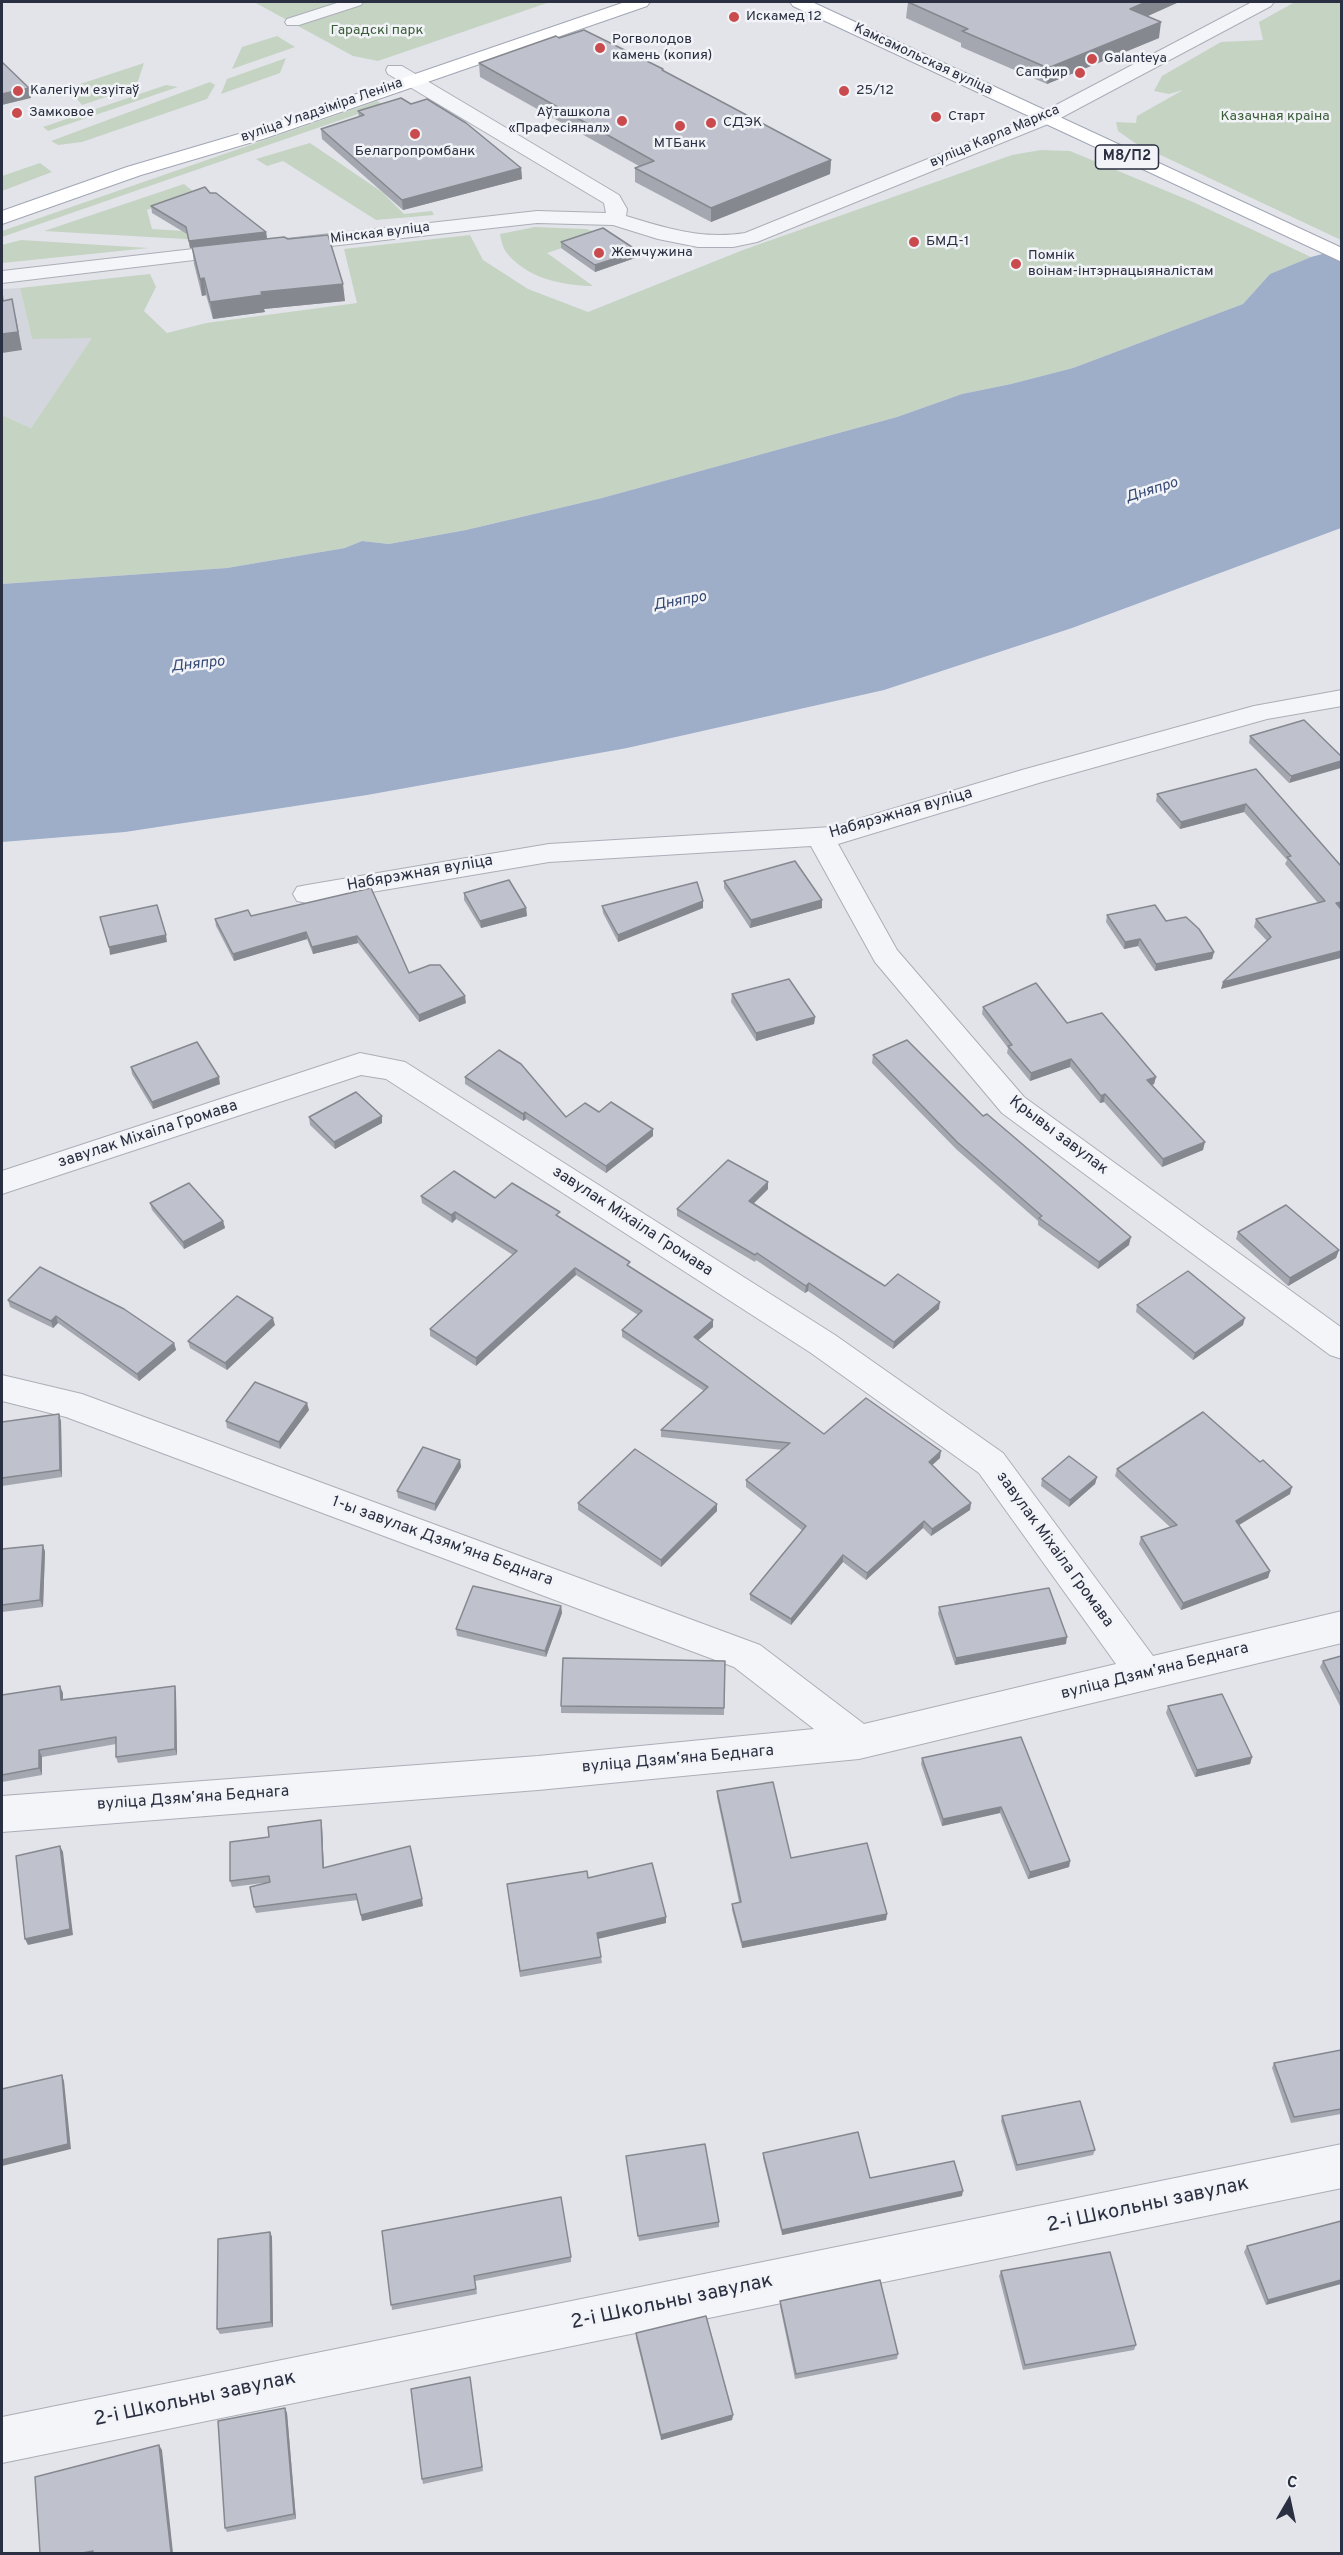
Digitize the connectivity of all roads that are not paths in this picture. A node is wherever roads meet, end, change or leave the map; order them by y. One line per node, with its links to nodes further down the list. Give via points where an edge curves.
1 (355, 2): 6 (street)
2 (588, 2): 7 (main road, вуліца Уладзіміра Леніна)
3 (640, 2): 7 (main road, вуліца Уладзіміра Леніна)
4 (799, 2): 8 (main road, Камсамольская вуліца / М8/П2)
5 (1265, 2): 8 (street, вуліца Карла Маркса)
6 (293, 22)
7 (404, 75): 9 (main road, вуліца Уладзіміра Леніна); 10 (main road, вуліца Уладзіміра Леніна, via 256,135 134,171); 11 (street, via 612,199 617,209)
8 (1046, 118): 11 (street, вуліца Карла Маркса, via 750,238 712,243 685,240); 12 (main road, М8/П2)
9 (2, 206)
10 (2, 218)
11 (615, 219): 13 (street, Мінская вуліца, via 537,217)
12 (1341, 256)
13 (2, 277)
14 (1341, 698): 15 (street, Набярэжная вуліца, via 1263,712)
15 (820, 837): 16 (street, Набярэжная вуліца, via 549,852); 18 (street, Крывы завулак, via 885,955 1013,1105)
16 (308, 894)
17 (2, 1184): 21 (street, завулак Міхаіла Громава, via 360,1064 394,1070 823,1344 991,1463)
18 (1341, 1345)
19 (2, 1388): 22 (street, 1-ы завулак Дзямʼяна Беднага, via 70,1404 747,1656)
20 (1341, 1627): 21 (street, вуліца Дзямʼяна Беднага)
21 (1145, 1675): 22 (street, вуліца Дзямʼяна Беднага)
22 (860, 1742): 23 (street, вуліца Дзямʼяна Беднага, via 538,1773)
23 (2, 1814)
24 (1341, 2166): 25 (street, 2-і Школьны завулак)
25 (2, 2439)

